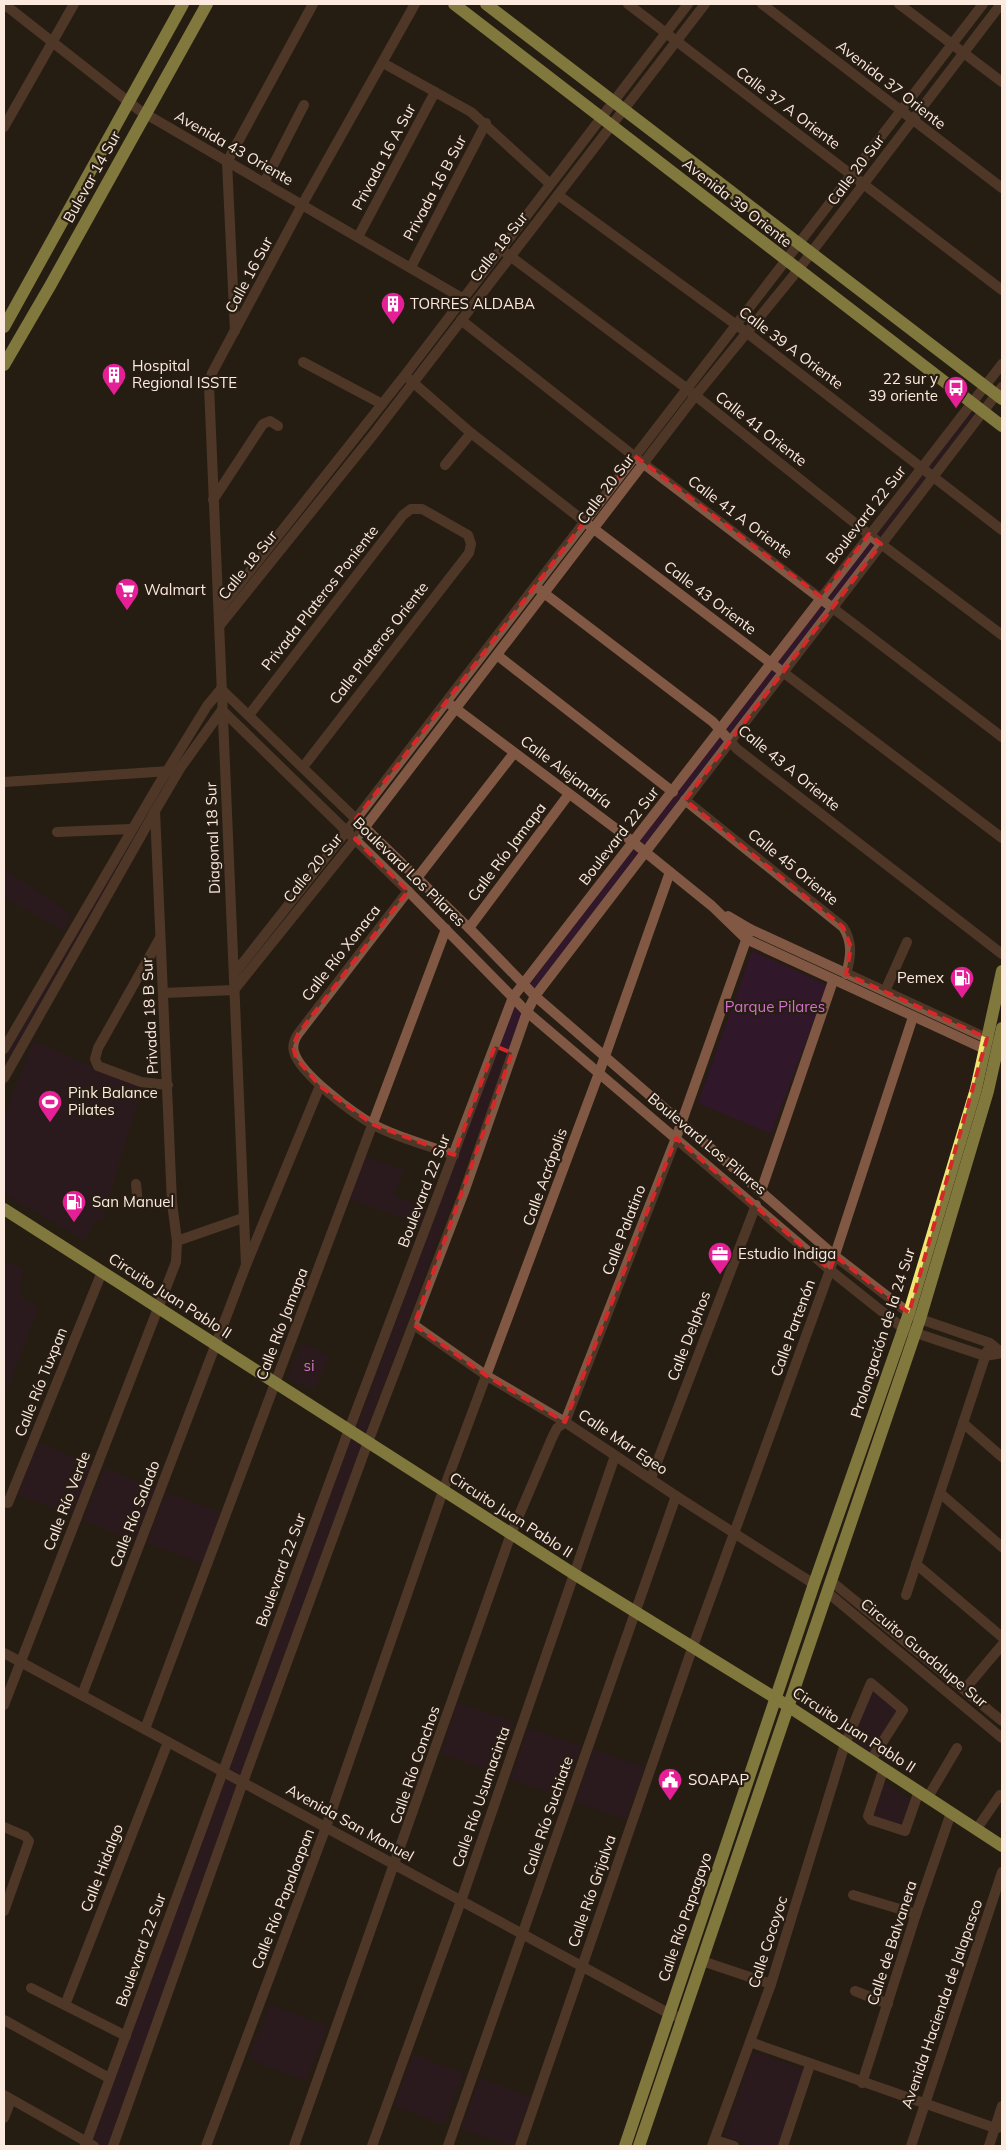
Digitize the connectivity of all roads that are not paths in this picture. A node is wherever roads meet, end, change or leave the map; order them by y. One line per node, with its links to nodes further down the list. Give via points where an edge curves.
1 (4, 4): 18 (street, Avenida 43 Oriente)
2 (74, 4): 18 (street)
3 (183, 4): 25 (main road, Bulevar 14 Sur)
4 (207, 4): 29 (main road, Bulevar 14 Sur)
5 (312, 4): 35 (street)
6 (415, 4): 21 (street, Calle 16 Sur)
7 (454, 4): 30 (main road, Avenida 39 Oriente)
8 (486, 4): 24 (main road, Avenida 39 Oriente)
9 (628, 4): 16 (street, Calle 37 A Oriente)
10 (688, 4): 16 (street, Calle 18 Sur)
11 (705, 4): 17 (street, Calle 18 Sur)
12 (762, 4): 28 (street, Avenida 37 Oriente)
13 (900, 4): 19 (street)
14 (983, 4): 19 (street, Calle 20 Sur)
15 (1001, 4): 20 (street, Calle 20 Sur)
16 (666, 33): 17 (street, Calle 37 A Oriente); 24 (street, Calle 18 Sur)
17 (676, 40): 27 (street, Calle 18 Sur); 36 (street, Calle 37 A Oriente)
18 (52, 42): 25 (street, Avenida 43 Oriente); 33 (street)
19 (952, 44): 20 (street); 28 (street, Calle 20 Sur)
20 (964, 53): 22 (street); 31 (street, Calle 20 Sur)
21 (383, 63): 23 (street); 42 (street, Calle 16 Sur)
22 (1002, 82)
23 (435, 92): 32 (street); 43 (street, Privada 16 A Sur)
24 (613, 101): 27 (main road, Avenida 39 Oriente); 30 (street, Calle 18 Sur)
25 (128, 102): 29 (street, Avenida 43 Oriente); 55 (main road, Bulevar 14 Sur)
26 (304, 105): 37 (street)
27 (624, 110): 34 (street, Calle 18 Sur); 44 (main road, Avenida 39 Oriente)
28 (900, 111): 31 (street, Avenida 37 Oriente); 36 (street, Calle 20 Sur)
29 (146, 114): 35 (street, Avenida 43 Oriente); 59 (main road, Bulevar 14 Sur)
30 (600, 118): 34 (main road, Avenida 39 Oriente); 38 (street, Calle 18 Sur)
31 (912, 121): 39 (street, Calle 20 Sur); 40 (street, Avenida 37 Oriente)
32 (486, 123): 38 (street); 49 (street, Privada 16 B Sur)
33 (4, 127)
34 (611, 127): 41 (street, Calle 18 Sur); 48 (main road, Avenida 39 Oriente)
35 (227, 162): 37 (street, Avenida 43 Oriente); 56 (street, Calle 16 Sur)
36 (852, 175): 39 (street, Calle 37 A Oriente); 44 (street, Calle 20 Sur)
37 (264, 183): 42 (street, Avenida 43 Oriente)
38 (549, 183): 45 (street, Calle 18 Sur)
39 (865, 185): 46 (street, Calle 20 Sur); 51 (street, Calle 37 A Oriente)
40 (1002, 188)
41 (558, 195): 47 (street, Calle 18 Sur); 54 (street, Calle 39 A Oriente)
42 (302, 205): 43 (street, Avenida 43 Oriente); 56 (street, Calle 16 Sur)
43 (358, 237): 49 (street, Avenida 43 Oriente)
44 (798, 244): 46 (main road, Avenida 39 Oriente); 48 (street, Calle 20 Sur)
45 (500, 249): 47 (street, Calle 41 Oriente); 52 (street, Calle 18 Sur)
46 (811, 254): 50 (street, Calle 20 Sur); 62 (main road, Avenida 39 Oriente)
47 (511, 258): 53 (street, Calle 18 Sur); 63 (street, Calle 41 Oriente)
48 (786, 260): 50 (main road, Avenida 39 Oriente); 54 (street, Calle 20 Sur)
49 (411, 267): 52 (street, Avenida 43 Oriente)
50 (798, 270): 57 (street, Calle 20 Sur); 66 (main road, Avenida 39 Oriente)
51 (1002, 290)
52 (462, 298): 61 (street, Calle 18 Sur)
53 (461, 320): 61 (street, Calle 18 Sur); 74 (street, Calle 41 A Oriente)
54 (736, 325): 57 (street, Calle 39 A Oriente); 63 (street, Calle 20 Sur)
55 (4, 327)
56 (236, 332): 79 (street, Diagonal 18 Sur, via 212,373 209,385)
57 (746, 332): 65 (street, Calle 20 Sur); 77 (street, Calle 39 A Oriente)
58 (303, 362): 67 (street)
59 (4, 364)
60 (1002, 364): 62 (street, Boulevard 22 Sur)
61 (409, 379): 67 (street, Calle 18 Sur); 72 (street, Calle 43 Oriente); 73 (street, Calle 18 Sur)
62 (985, 386): 64 (main road, Avenida 39 Oriente); 66 (street, Boulevard 22 Sur)
63 (686, 388): 65 (street, Calle 41 Oriente); 74 (street, Calle 20 Sur)
64 (1000, 394): 68 (street, Boulevard 22 Sur)
65 (695, 396): 75 (street, Calle 20 Sur); 84 (street, Calle 41 Oriente)
66 (971, 403): 68 (main road, Avenida 39 Oriente); 77 (street, Boulevard 22 Sur)
67 (382, 404): 71 (street, Calle 18 Sur)
68 (982, 411): 70 (main road, Avenida 39 Oriente); 78 (street, Boulevard 22 Sur)
69 (278, 426): 79 (street, via 270,421 263,424)
70 (1002, 426)
71 (364, 429): 73 (street); 90 (street, Calle 18 Sur)
72 (471, 433): 76 (street); 81 (street, Calle 43 Oriente)
73 (373, 435): 91 (street, Calle 18 Sur)
74 (636, 456): 75 (street, Calle 41 A Oriente); 81 (street, Calle 20 Sur)
75 (644, 464): 82 (street, Calle 20 Sur); 88 (street, Calle 41 A Oriente)
76 (444, 465)
77 (922, 468): 78 (street, Calle 39 A Oriente); 84 (street, Boulevard 22 Sur)
78 (933, 477): 83 (street, Calle 39 A Oriente); 85 (street, Boulevard 22 Sur)
79 (213, 500): 90 (street, Diagonal 18 Sur)
80 (422, 509): 100 (street, Privada Plateros Poniente, via 411,509 403,515); 106 (street, Calle Plateros Oriente, via 468,535 471,544 468,553)
81 (584, 521): 82 (street, Calle 43 Oriente); 86 (street, Calle 20 Sur)
82 (594, 529): 87 (street, Calle 20 Sur); 94 (street, Calle 43 Oriente)
83 (1002, 530)
84 (869, 534): 85 (street, Calle 41 Oriente); 88 (street, Boulevard 22 Sur)
85 (881, 544): 89 (street, Boulevard 22 Sur); 92 (street, Calle 41 Oriente)
86 (534, 586): 87 (street, Calle 43 A Oriente); 97 (street, Calle 20 Sur)
87 (545, 594): 93 (street, Calle 20 Sur); 101 (street, Calle 43 A Oriente)
88 (821, 598): 89 (street, Calle 41 A Oriente); 94 (street, Boulevard 22 Sur)
89 (833, 607): 95 (street, Boulevard 22 Sur); 102 (street, Calle 41 A Oriente)
90 (220, 609): 91 (street, Diagonal 18 Sur)
91 (220, 625): 96 (street, Diagonal 18 Sur)
92 (1002, 635)
93 (497, 655): 98 (street, Calle 20 Sur); 109 (street)
94 (772, 662): 95 (street, Calle 43 Oriente); 101 (street, Boulevard 22 Sur)
95 (784, 672): 103 (street, Boulevard 22 Sur); 118 (street, Calle 43 Oriente)
96 (222, 689): 99 (street, Diagonal 18 Sur); 100 (street, Boulevard Los Pilares); 107 (street, via 207,706)
97 (447, 701): 98 (street, Calle Alejandría); 113 (street, Calle 20 Sur)
98 (456, 709): 104 (street, Calle Alejandría); 114 (street, Calle 20 Sur)
99 (222, 710): 105 (street); 116 (street, Boulevard Los Pilares); 134 (street, Diagonal 18 Sur)
100 (249, 715): 106 (street, Boulevard Los Pilares)
101 (721, 731): 103 (street, Calle 43 A Oriente); 109 (street, Boulevard 22 Sur)
102 (1002, 737)
103 (729, 743): 111 (street, Boulevard 22 Sur); 132 (street, Calle 43 A Oriente)
104 (514, 753): 110 (street, Calle Alejandría); 123 (street)
105 (181, 767): 107 (street); 112 (street)
106 (303, 767): 113 (street, Boulevard Los Pilares)
107 (166, 772): 108 (street); 115 (street)
108 (4, 782)
109 (673, 792): 120 (street, Boulevard 22 Sur)
110 (569, 794): 120 (street, Calle Alejandría); 126 (street, Calle Río Jamapa)
111 (685, 800): 121 (street, Boulevard 22 Sur); 135 (street, Calle 45 Oriente, via 843,927 850,937 851,947)
112 (155, 811): 129 (street, Privada 18 B Sur); 150 (street)
113 (356, 819): 114 (street, Boulevard Los Pilares); 116 (street, Calle 20 Sur)
114 (365, 827): 119 (street, Calle 20 Sur); 123 (street, Boulevard Los Pilares)
115 (132, 829): 117 (street); 147 (street)
116 (346, 831): 119 (street, Boulevard Los Pilares); 134 (street, Calle 20 Sur)
117 (57, 832)
118 (1002, 838)
119 (355, 840): 124 (street, Boulevard Los Pilares); 138 (street, Calle 20 Sur)
120 (633, 842): 121 (street, Calle Alejandría); 137 (street, Boulevard 22 Sur)
121 (645, 852): 122 (street, Calle Alejandría); 141 (street, Boulevard 22 Sur)
122 (670, 872): 125 (street, Calle Alejandría); 148 (street, Calle Acrópolis)
123 (417, 878): 126 (street, Boulevard Los Pilares)
124 (408, 891): 127 (street, Boulevard Los Pilares); 152 (street, Calle Río Xonaca, via 298,1034 294,1046 296,1058)
125 (712, 906): 128 (street, Calle Alejandría); 130 (street, Calle Alejandría)
126 (469, 928): 137 (street, Boulevard Los Pilares)
127 (446, 929): 142 (street, Boulevard Los Pilares); 154 (street, Calle Río Jamapa)
128 (750, 929): 130 (street, Calle Palatino); 135 (street, Calle Alejandría)
129 (160, 937): 140 (street, Privada 18 B Sur); 151 (street, via 98,1048 95,1059 98,1066 131,1080)
130 (746, 940): 136 (street, Calle Alejandría); 153 (street, Calle Palatino)
131 (907, 942): 139 (street)
132 (1002, 954)
133 (1002, 971): 146 (main road, Prolongación de la 24 Sur)
134 (234, 974): 138 (street, Diagonal 18 Sur)
135 (846, 974): 139 (street, Calle Alejandría)
136 (833, 981): 144 (street, Calle Alejandría); 158 (street)
137 (523, 984): 141 (street, Boulevard Los Pilares); 142 (street, Boulevard 22 Sur)
138 (234, 990): 140 (street); 162 (street, Diagonal 18 Sur)
139 (885, 991): 146 (street, Calle Alejandría)
140 (164, 993): 151 (street, Privada 18 B Sur)
141 (535, 996): 143 (street, Boulevard 22 Sur); 148 (street, Boulevard Los Pilares)
142 (513, 997): 143 (street, Boulevard Los Pilares); 156 (street, Boulevard 22 Sur)
143 (527, 1012): 149 (street, Boulevard Los Pilares); 170 (street, Boulevard 22 Sur)
144 (913, 1018): 146 (street, Calle Alejandría); 164 (street, Calle Partenón)
145 (1002, 1028): 146 (main road, Prolongación de la 24 Sur)
146 (995, 1048): 169 (main road, Prolongación de la 24 Sur, via 976,1089)
147 (4, 1049)
148 (605, 1057): 149 (street, Calle Acrópolis); 153 (street, Boulevard Los Pilares)
149 (600, 1073): 155 (street, Boulevard Los Pilares); 176 (street, Calle Acrópolis)
150 (4, 1078)
151 (168, 1085): 159 (street, Privada 18 B Sur)
152 (320, 1086): 154 (street); 165 (street)
153 (681, 1122): 155 (street, Calle Palatino); 158 (street, Boulevard Los Pilares)
154 (374, 1125): 156 (street); 177 (street, Calle Río Jamapa)
155 (676, 1138): 160 (street, Boulevard Los Pilares); 178 (street, Calle Palatino)
156 (454, 1155): 180 (street, Boulevard 22 Sur)
157 (136, 1184): 159 (street, via 138,1204)
158 (761, 1191): 164 (street, Boulevard Los Pilares)
159 (172, 1203): 163 (street, Privada 18 B Sur)
160 (756, 1205): 166 (street, Boulevard Los Pilares); 184 (street, Calle Delphos)
161 (4, 1209): 167 (main road, Circuito Juan Pablo II)
162 (242, 1218): 163 (street); 165 (street, Diagonal 18 Sur)
163 (177, 1241): 168 (street, Privada 18 B Sur, via 174,1269)
164 (835, 1256): 166 (street, Calle Partenón); 169 (street, Boulevard Los Pilares)
165 (246, 1265): 173 (street, Diagonal 18 Sur)
166 (830, 1270): 171 (street, Boulevard Los Pilares); 190 (street, Calle Partenón)
167 (102, 1272): 168 (main road, Circuito Juan Pablo II); 188 (street, Calle Río Tuxpan)
168 (159, 1307): 173 (main road, Circuito Juan Pablo II); 202 (street, Calle Río Verde)
169 (915, 1316): 171 (main road, Prolongación de la 24 Sur); 172 (street, Boulevard Los Pilares)
170 (414, 1325): 176 (street, Calle Mar Egeo); 181 (street, Boulevard 22 Sur)
171 (909, 1331): 175 (street); 194 (main road, Prolongación de la 24 Sur); 195 (main road, Prolongación de la 24 Sur)
172 (990, 1343): 174 (street); 175 (street)
173 (216, 1344): 177 (main road, Circuito Juan Pablo II); 206 (street, Calle Río Salado)
174 (1002, 1353): 175 (street)
175 (985, 1356): 179 (street)
176 (487, 1376): 178 (street, Calle Mar Egeo); 185 (street, Calle Acrópolis)
177 (276, 1382): 180 (main road, Circuito Juan Pablo II); 211 (street, Calle Río Jamapa)
178 (566, 1422): 182 (street, Calle Mar Egeo); 189 (street, Calle Palatino, via 557,1428 552,1438)
179 (963, 1422): 183 (street); 186 (street)
180 (350, 1430): 181 (main road, Circuito Juan Pablo II); 218 (street, Boulevard 22 Sur)
181 (368, 1442): 185 (main road, Circuito Juan Pablo II); 219 (street, Boulevard 22 Sur)
182 (615, 1456): 184 (street, Calle Mar Egeo); 193 (street, Calle Río Usumacinta)
183 (1002, 1457)
184 (651, 1478): 187 (street, Calle Mar Egeo)
185 (443, 1491): 189 (main road, Circuito Juan Pablo II); 224 (street, Calle Río Papaloapan)
186 (940, 1493): 191 (street); 192 (street)
187 (676, 1496): 190 (street, Calle Mar Egeo); 197 (street, Calle Río Suchiate)
188 (8, 1503)
189 (511, 1534): 193 (main road, Circuito Juan Pablo II); 227 (street, Calle Río Conchos)
190 (735, 1534): 194 (street, Calle Mar Egeo); 200 (street, Calle Partenón)
191 (1002, 1548)
192 (916, 1564): 196 (street); 198 (street)
193 (574, 1574): 197 (main road, Circuito Juan Pablo II); 230 (street, Calle Río Usumacinta)
194 (814, 1584): 207 (main road, Prolongación de la 24 Sur)
195 (829, 1587): 203 (street, Circuito Guadalupe Sur); 204 (street, Circuito Guadalupe Sur); 209 (main road, Prolongación de la 24 Sur)
196 (906, 1595)
197 (634, 1612): 200 (main road, Circuito Juan Pablo II); 233 (street, Calle Río Suchiate)
198 (1002, 1636)
199 (1002, 1645): 205 (street)
200 (693, 1646): 207 (main road, Circuito Juan Pablo II); 235 (street, Calle Río Grijalva)
201 (4, 1653): 202 (street, Avenida San Manuel)
202 (21, 1662): 206 (street, Avenida San Manuel); 208 (street, Calle Río Verde)
203 (939, 1668): 204 (street); 205 (street, Circuito Guadalupe Sur)
204 (931, 1679): 212 (street, Circuito Guadalupe Sur)
205 (965, 1689): 210 (street, Circuito Guadalupe Sur)
206 (82, 1695): 211 (street, Avenida San Manuel)
207 (777, 1699): 209 (main road, Circuito Juan Pablo II); 241 (main road, Calle Río Papagayo)
208 (4, 1705)
209 (789, 1707): 214 (main road, Circuito Juan Pablo II); 234 (main road, Calle Río Papagayo)
210 (1002, 1721)
211 (145, 1729): 213 (street, Avenida San Manuel)
212 (1002, 1738)
213 (168, 1742): 218 (street, Avenida San Manuel); 240 (street, Calle Hidalgo)
214 (845, 1744): 216 (main road, Circuito Juan Pablo II); 216 (street, Calle Cocoyoc, via 869,1685 873,1684 903,1710); 236 (street, Calle Cocoyoc)
215 (957, 1748): 220 (street)
216 (871, 1760): 217 (main road, Circuito Juan Pablo II)
217 (884, 1768): 220 (main road, Circuito Juan Pablo II); 220 (street, via 868,1816 871,1820 905,1831)
218 (223, 1771): 219 (street, Avenida San Manuel); 244 (street, Boulevard 22 Sur)
219 (243, 1782): 224 (street, Avenida San Manuel); 256 (street, Boulevard 22 Sur)
220 (923, 1794): 222 (main road, Circuito Juan Pablo II)
221 (1000, 1795): 225 (street)
222 (951, 1813): 225 (main road, Circuito Juan Pablo II); 232 (street, Calle de Balvanera)
223 (4, 1827): 231 (street, via 26,1836 29,1841)
224 (326, 1827): 227 (street, Avenida San Manuel); 257 (street, Calle Río Papaloapan)
225 (976, 1830): 226 (main road, Circuito Juan Pablo II)
226 (1002, 1846)
227 (396, 1865): 230 (street, Avenida San Manuel); 258 (street, Calle Río Conchos)
228 (1002, 1872): 250 (street, Avenida Hacienda de Jalapasco)
229 (853, 1895): 232 (street)
230 (461, 1901): 233 (street, Avenida San Manuel); 259 (street, Calle Río Usumacinta)
231 (4, 1911)
232 (916, 1914): 239 (street, Calle de Balvanera)
233 (523, 1934): 235 (street, Avenida San Manuel); 260 (street, Calle Río Suchiate)
234 (702, 1961): 236 (street); 242 (main road, Calle Río Papagayo)
235 (582, 1966): 241 (street, Avenida San Manuel); 261 (street, Calle Río Grijalva)
236 (771, 1984): 245 (street, Calle Cocoyoc)
237 (31, 1988): 240 (street)
238 (855, 1992): 239 (street)
239 (888, 2004): 248 (street, Calle de Balvanera)
240 (65, 2005): 244 (street)
241 (670, 2014): 242 (street, Avenida San Manuel); 262 (main road, Calle Río Papagayo)
242 (682, 2019): 263 (main road, Calle Río Papagayo)
243 (4, 2020): 247 (street)
244 (126, 2036): 247 (street, Boulevard 22 Sur)
245 (750, 2042): 246 (street); 254 (street, Calle Cocoyoc)
246 (810, 2065): 248 (street); 265 (street)
247 (109, 2078): 255 (street, Boulevard 22 Sur)
248 (862, 2082): 250 (street)
249 (7, 2098): 252 (street); 255 (street)
250 (924, 2104): 253 (street); 266 (street, Avenida Hacienda de Jalapasco)
251 (1002, 2106): 253 (street)
252 (4, 2118)
253 (999, 2128): 267 (street)
254 (714, 2143): 264 (street)
255 (89, 2145)
256 (113, 2146)
257 (206, 2146)
258 (294, 2146)
259 (372, 2146)
260 (448, 2146)
261 (520, 2146)
262 (625, 2146)
263 (639, 2146)
264 (734, 2146)
265 (782, 2146)
266 (911, 2146)
267 (989, 2146)

